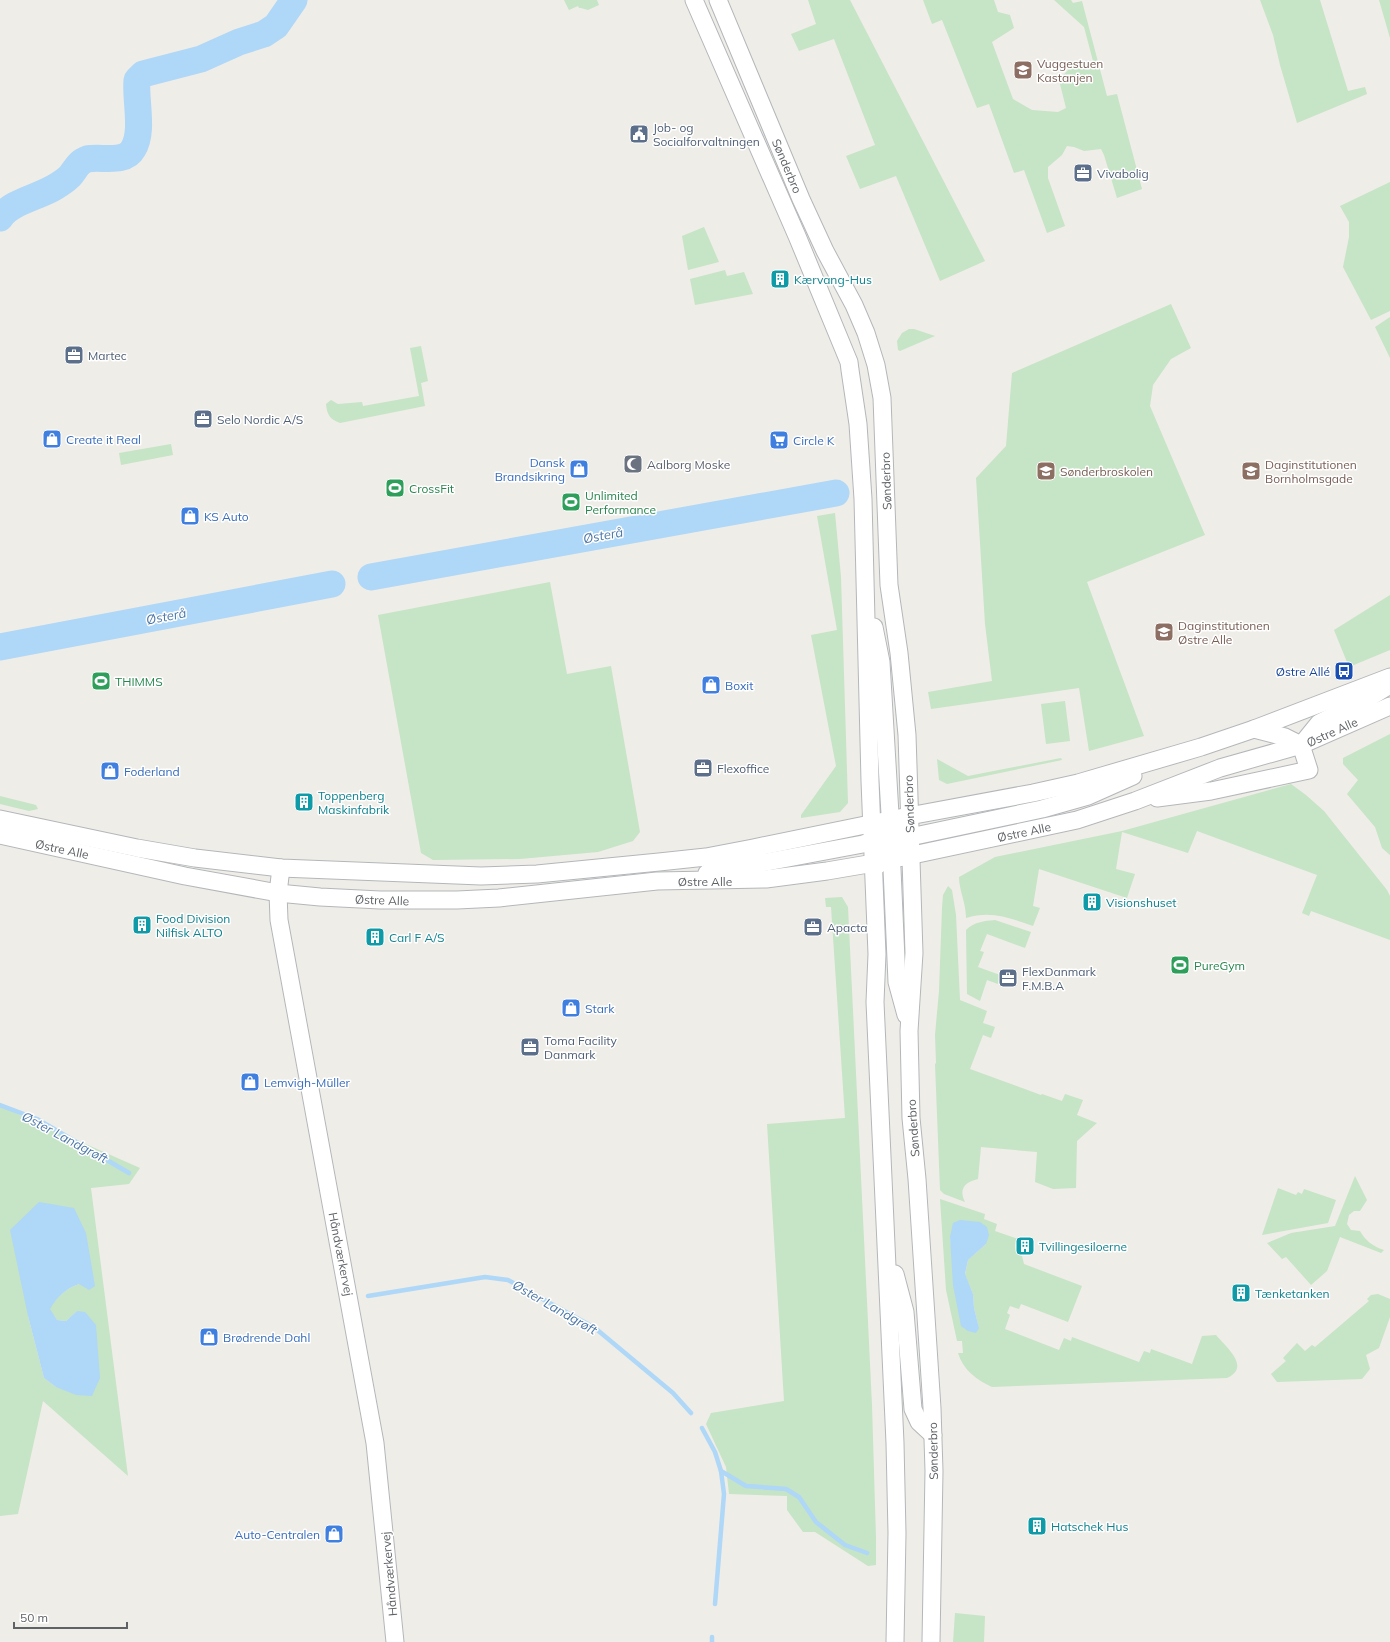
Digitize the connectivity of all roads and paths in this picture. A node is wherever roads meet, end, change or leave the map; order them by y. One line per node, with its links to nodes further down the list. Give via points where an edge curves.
1 (694, 0): 3 (street, Sønderbro, via 849,362 861,463)
2 (718, 0): 11 (street, Sønderbro, via 801,199 861,318 876,365 882,398 889,585 905,710 908,798)
3 (864, 574): 11 (street, Sønderbro, via 881,662); 13 (street, Sønderbro)
4 (1390, 677): 7 (street, Østre Alle)
5 (1390, 685): 8 (street, via 1319,724)
6 (1390, 706): 8 (street, Østre Alle)
7 (1254, 730): 8 (street, via 1285,737); 11 (street, Østre Alle)
8 (1301, 745): 9 (street, Østre Alle, via 1220,768); 9 (street, via 1309,770 1211,791)
9 (1135, 801): 11 (street, Østre Alle, via 1077,820 943,848)
10 (0, 818): 14 (street, Østre Alle, via 137,848 194,858)
11 (904, 831): 13 (street, Østre Alle); 13 (street, Østre Alle); 16 (street, Sønderbro, via 914,953)
12 (0, 835): 15 (street, Østre Alle, via 185,876)
13 (879, 846): 14 (street, Østre Alle, via 851,828 706,857 537,874 441,876); 15 (street, Østre Alle, via 808,855 657,881 499,898 380,900); 16 (street, via 894,888 897,982); 17 (street, Sønderbro, via 874,881 877,954 875,1002)
14 (281, 868): 15 (street, Håndværkervej)
15 (278, 892): 22 (street, Håndværkervej, via 279,920 376,1443)
16 (910, 1031): 18 (street, Sønderbro, via 911,1118)
17 (886, 1239): 19 (street, via 905,1312 910,1386); 21 (street, Sønderbro)
18 (932, 1408): 19 (street); 20 (street, Sønderbro)
19 (915, 1415): 20 (street); 21 (street, via 905,1424)
20 (933, 1435): 24 (street, Sønderbro)
21 (895, 1443): 23 (street, Sønderbro)
22 (395, 1642)
23 (895, 1642)
24 (931, 1642)

